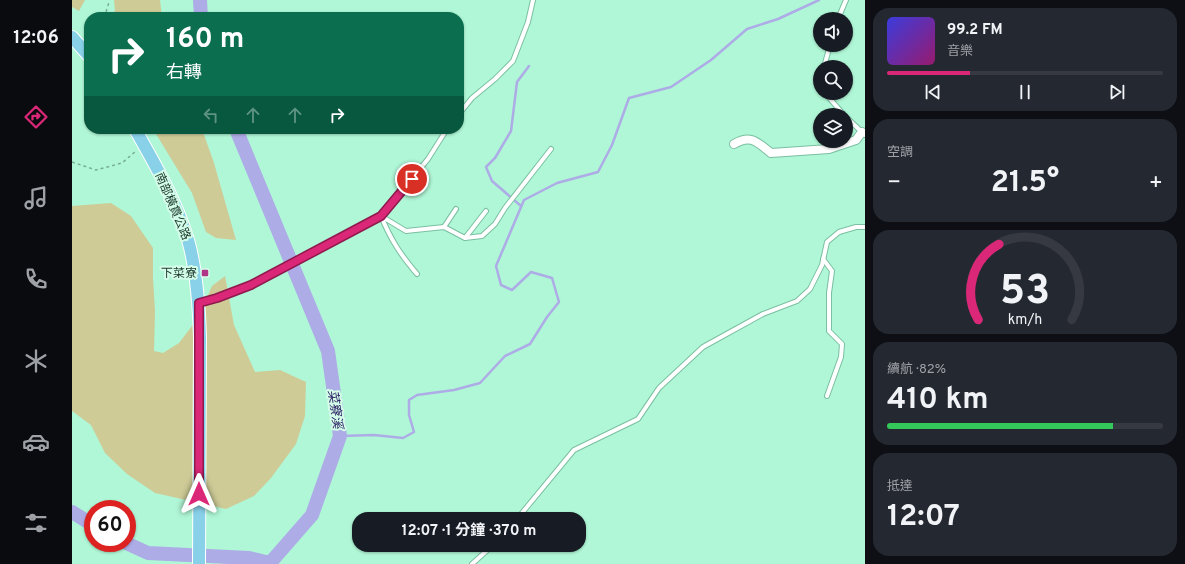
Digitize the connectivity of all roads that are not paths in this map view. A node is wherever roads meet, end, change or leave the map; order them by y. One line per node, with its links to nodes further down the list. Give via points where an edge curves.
1 (533, 0): 7 (lane, via 528,22 513,61)
2 (846, 0): 3 (lane)
3 (841, 12)
4 (72, 37): 5 (main road)
5 (84, 50)
6 (831, 100): 8 (lane)
7 (464, 108)
8 (838, 108)
9 (853, 124): 12 (lane)
10 (138, 134): 23 (main road, 南部橫貫公路, via 166,187 188,240)
11 (444, 134): 17 (lane, via 428,159)
12 (864, 134): 13 (street, via 856,140 829,149 770,153 755,141 742,139)
13 (734, 144)
14 (551, 149): 20 (lane, via 495,224 482,236)
15 (456, 210): 18 (lane)
16 (486, 211): 20 (lane)
17 (381, 216): 18 (lane, via 406,231); 22 (lane, via 402,256); 23 (lane, via 251,285)
18 (444, 227): 20 (lane)
19 (865, 227): 21 (lane, via 839,232 827,242)
20 (465, 238)
21 (823, 259): 24 (lane, via 832,271 829,331 842,344 841,357); 25 (lane, via 810,289 798,301 763,314 703,347 659,388 638,419 574,450)
22 (417, 274)
23 (199, 303): 27 (main road, 南部橫貫公路)
24 (826, 396)
25 (523, 512)
26 (485, 552): 28 (lane)
27 (199, 564)
28 (472, 564)

